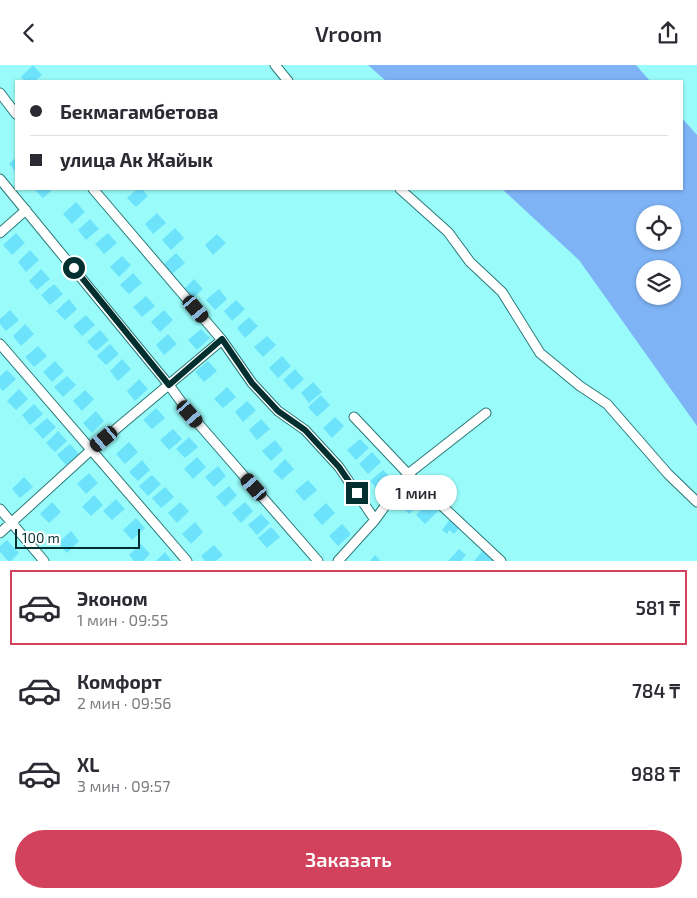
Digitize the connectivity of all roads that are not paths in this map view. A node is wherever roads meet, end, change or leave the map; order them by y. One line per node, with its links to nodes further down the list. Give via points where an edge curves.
1 (275, 65): 2 (street)
2 (287, 80)
3 (0, 93): 4 (street)
4 (15, 113)
5 (0, 179): 8 (street)
6 (93, 190): 11 (street)
7 (401, 190): 18 (street, via 448,232 470,262 502,292 540,353 607,404)
8 (17, 192): 9 (street)
9 (26, 210): 10 (street); 13 (street)
10 (0, 233)
11 (222, 339): 13 (street); 20 (street, via 252,383 278,411 305,430 339,467)
12 (0, 344): 16 (street)
13 (169, 385): 16 (street); 25 (street, via 190,414)
14 (486, 413): 17 (street)
15 (354, 417): 17 (street)
16 (91, 450): 21 (street); 24 (street)
17 (408, 474): 20 (street); 27 (street)
18 (697, 502)
19 (0, 509): 21 (street)
20 (375, 520): 26 (street)
21 (11, 523): 22 (street); 23 (street)
22 (0, 533)
23 (44, 561)
24 (188, 561)
25 (318, 561)
26 (338, 561)
27 (501, 561)

